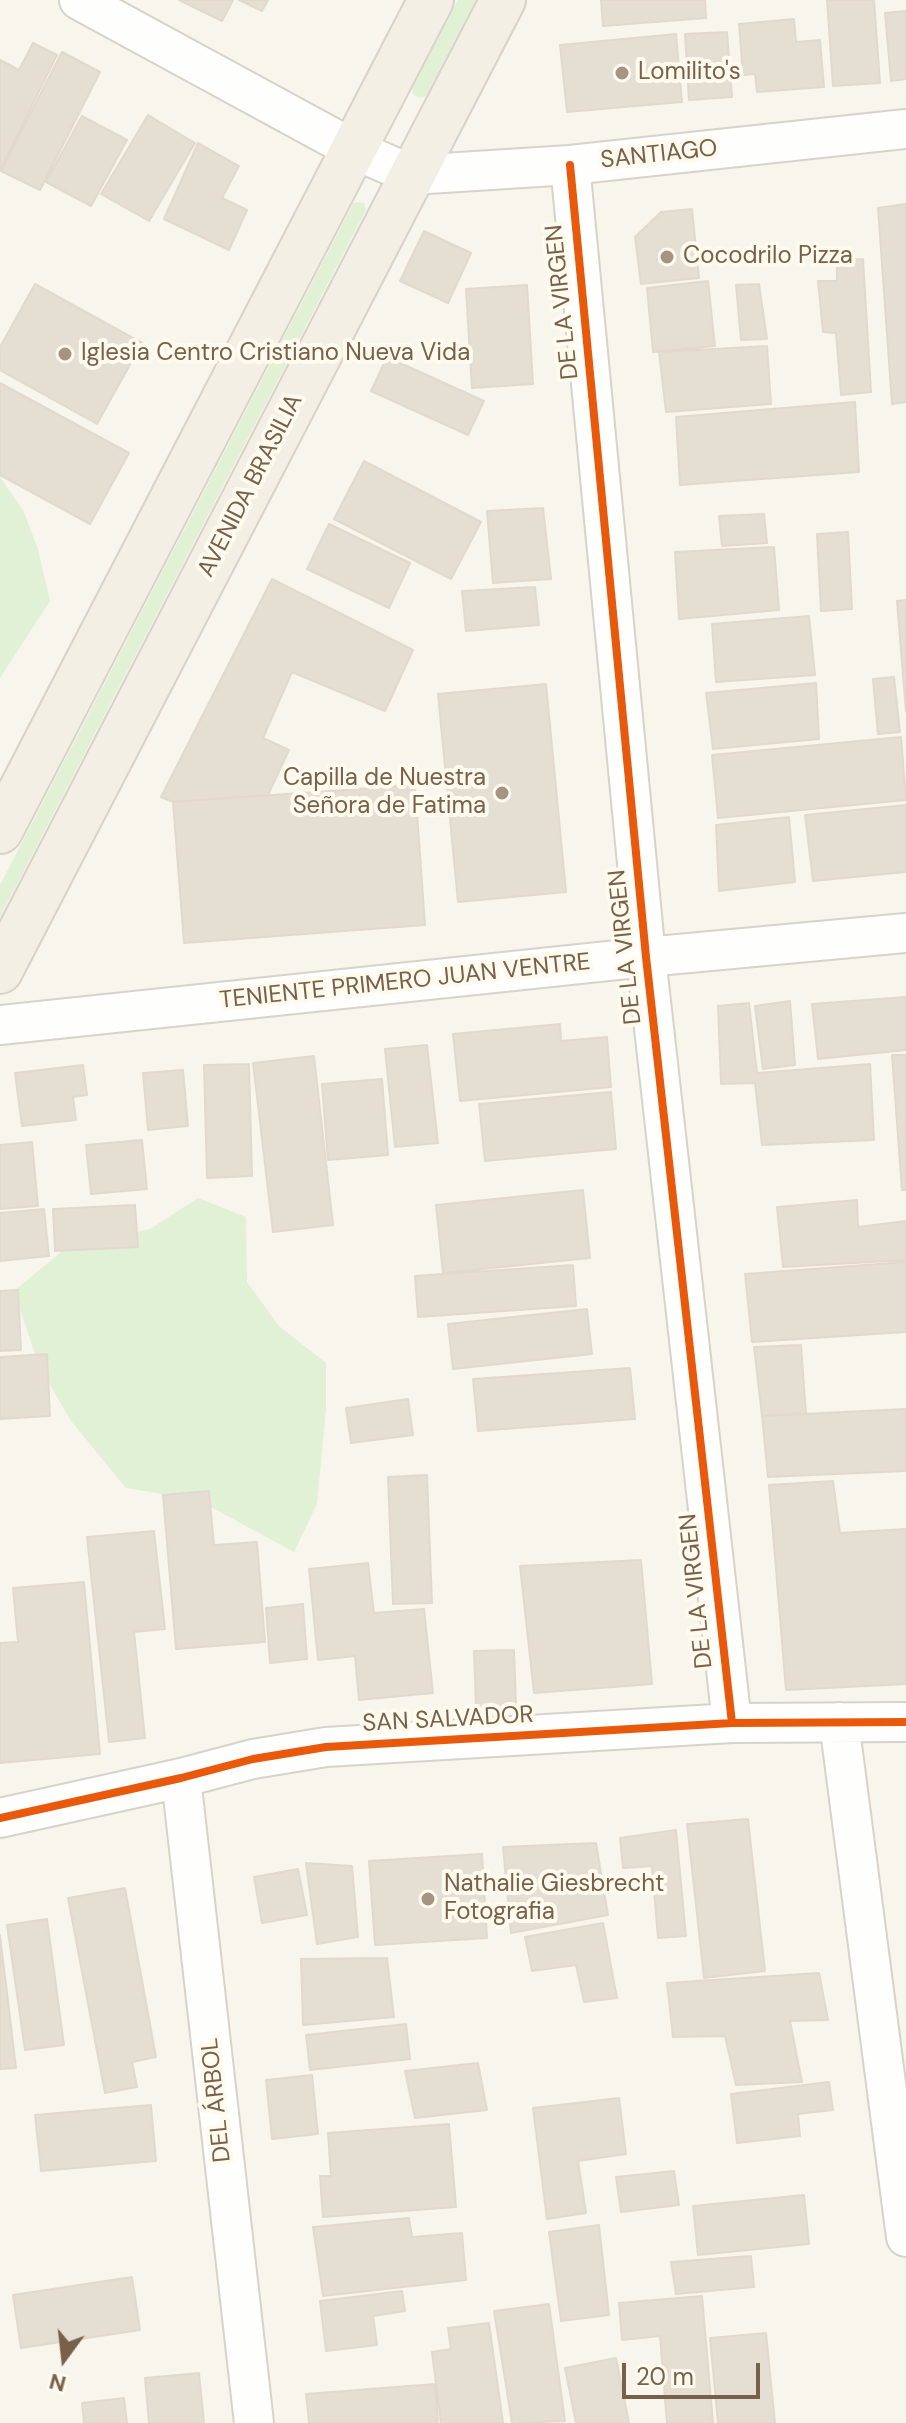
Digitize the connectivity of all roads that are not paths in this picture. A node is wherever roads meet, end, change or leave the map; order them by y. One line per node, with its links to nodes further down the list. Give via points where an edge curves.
1 (79, 0): 5 (street)
2 (431, 0): 5 (main road)
3 (503, 0): 7 (main road, AVENIDA BRASILIA)
4 (906, 129): 6 (street, SANTIAGO)
5 (353, 149): 7 (street); 8 (main road)
6 (570, 165): 7 (street, SANTIAGO); 10 (street, DE LA VIRGEN)
7 (412, 175): 11 (main road, AVENIDA BRASILIA)
8 (0, 831)
9 (906, 933): 10 (street, TENIENTE PRIMERO JUAN VENTRE)
10 (646, 957): 12 (street, TENIENTE PRIMERO JUAN VENTRE); 15 (street, DE LA VIRGEN)
11 (0, 971)
12 (0, 1025)
13 (839, 1722): 14 (street, SAN SALVADOR); 15 (street, SAN SALVADOR); 18 (street)
14 (906, 1722)
15 (732, 1723): 16 (street, SAN SALVADOR, via 326,1747)
16 (181, 1778): 17 (street, SAN SALVADOR); 19 (street, DEL ÁRBOL)
17 (0, 1818)
18 (906, 2237)
19 (254, 2423)

